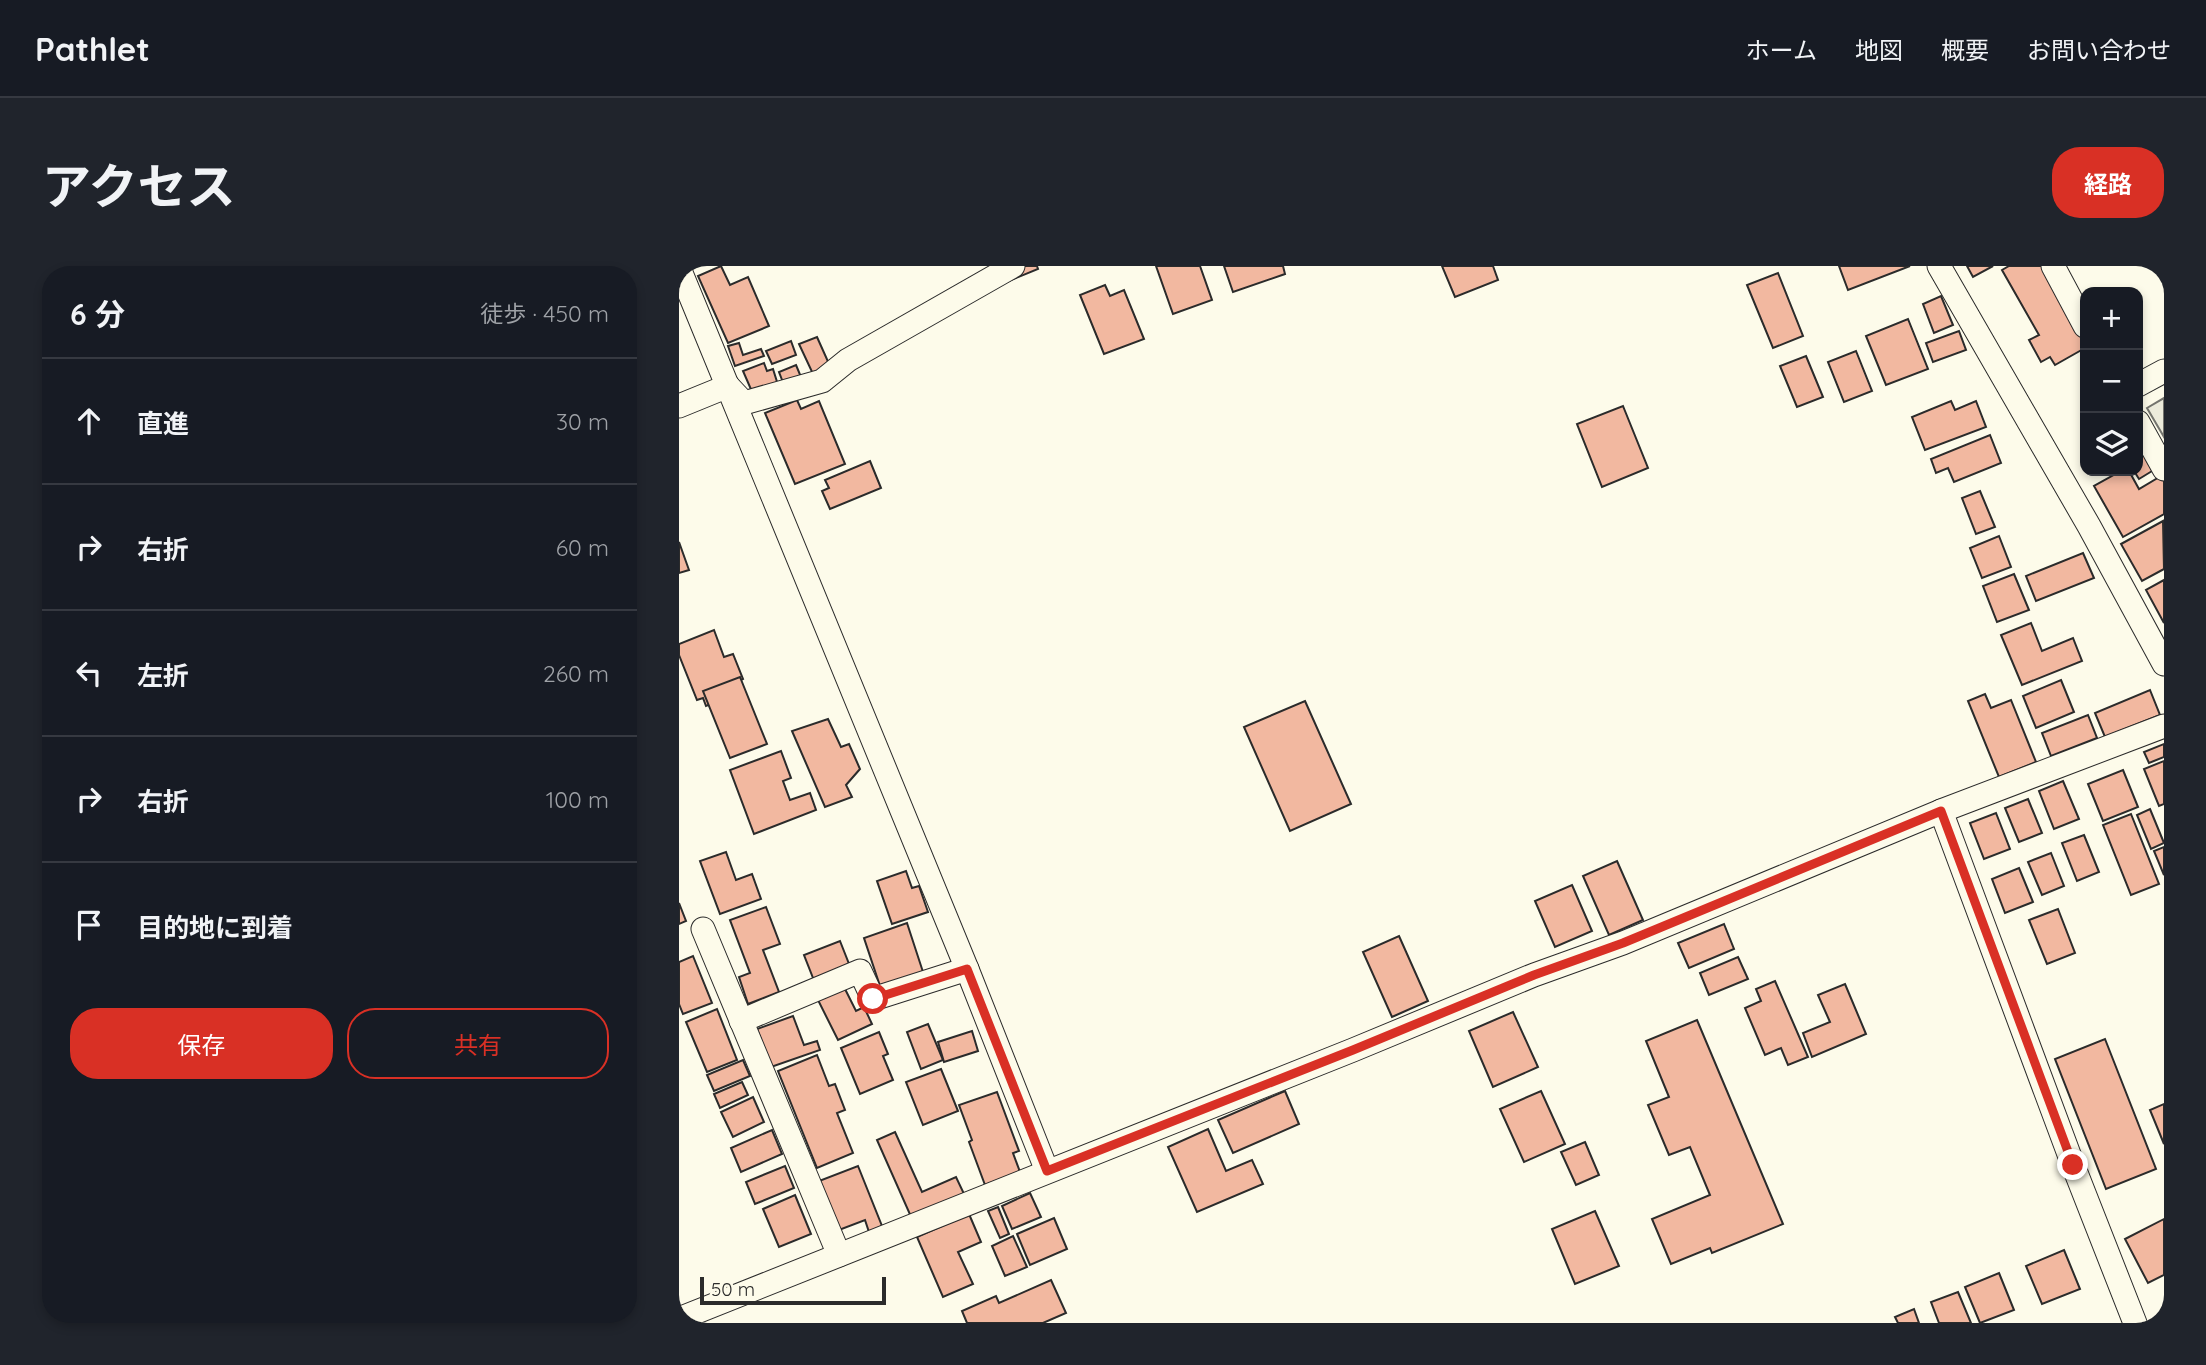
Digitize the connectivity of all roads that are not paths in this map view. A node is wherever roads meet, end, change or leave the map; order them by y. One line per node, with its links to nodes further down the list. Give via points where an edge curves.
1 (1013, 266): 8 (street, via 848,360 822,381 744,403)
2 (1939, 266): 12 (street)
3 (2053, 266): 5 (street)
4 (679, 268): 8 (street)
5 (2080, 317)
6 (2164, 371): 7 (street)
7 (2143, 382)
8 (727, 386): 9 (street); 16 (street)
9 (679, 406)
10 (2143, 431): 11 (street)
11 (2164, 469)
12 (2164, 664)
13 (2164, 726): 14 (street)
14 (1941, 811): 18 (street, via 1623,943); 21 (street)
15 (703, 929): 17 (street)
16 (967, 969): 17 (street, via 873,999 860,971); 18 (street)
17 (741, 1021): 19 (street)
18 (1047, 1171): 19 (street)
19 (839, 1255): 20 (street)
20 (679, 1319)
21 (2135, 1323)

